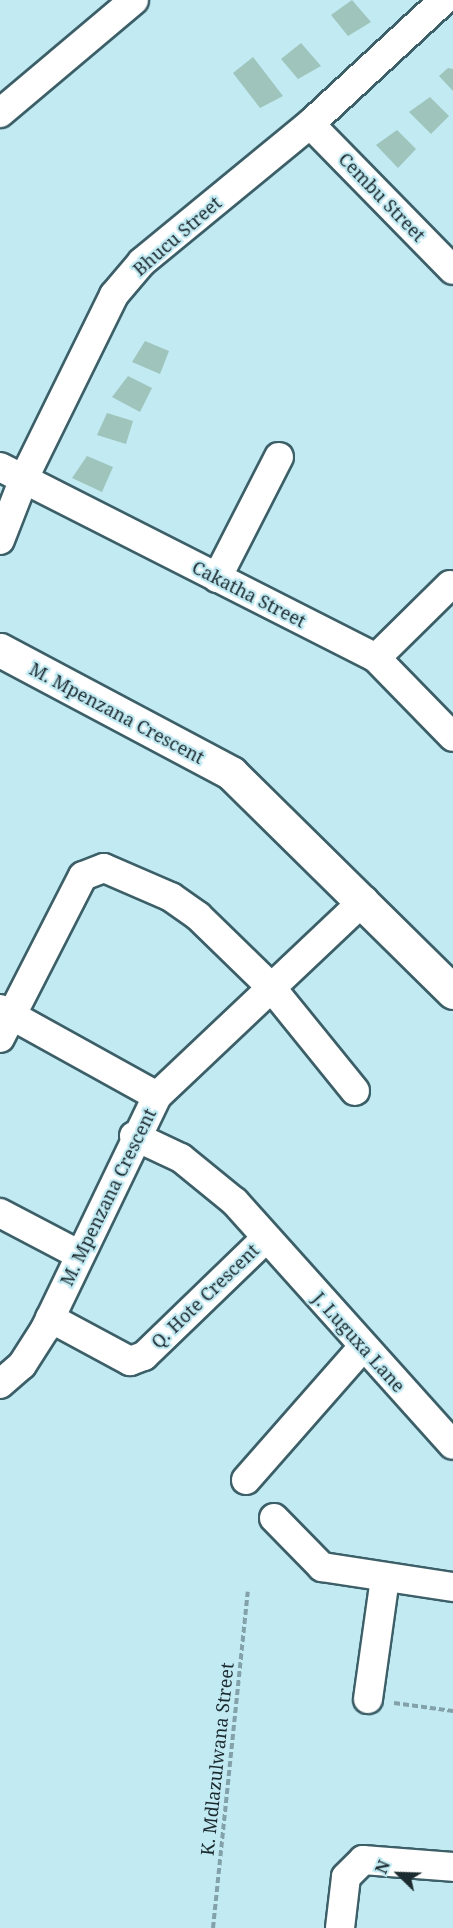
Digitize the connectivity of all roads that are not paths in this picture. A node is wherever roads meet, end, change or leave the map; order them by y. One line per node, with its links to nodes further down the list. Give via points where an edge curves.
1 (134, 0): 3 (street)
2 (444, 0): 4 (street, Bhucu Street)
3 (0, 113)
4 (310, 124): 5 (street, Cembu Street); 7 (street, Bhucu Street, via 142,262 114,295)
5 (453, 270)
6 (279, 457): 9 (street)
7 (12, 472): 8 (street, Bhucu Street); 9 (street, Cakatha Street)
8 (0, 540)
9 (217, 578): 12 (street, Cakatha Street)
10 (450, 585): 12 (street)
11 (0, 650): 14 (main road, M. Mpenzana Crescent, via 231,773)
12 (376, 658): 13 (street, Cakatha Street)
13 (453, 737)
14 (364, 900): 15 (street, M. Mpenzana Crescent); 16 (main road, M. Mpenzana Crescent)
15 (270, 986): 17 (street, via 171,897 95,868 84,876); 18 (street); 19 (street, M. Mpenzana Crescent)
16 (453, 992)
17 (4, 1021): 19 (street)
18 (355, 1091)
19 (157, 1096): 20 (street, M. Mpenzana Crescent)
20 (134, 1136): 22 (street, J. Luguxa Lane, via 201,1173); 23 (street, M. Mpenzana Crescent)
21 (0, 1213): 23 (street)
22 (266, 1238): 24 (street, Q. Hote Crescent, via 144,1356 130,1361); 25 (street, J. Luguxa Lane)
23 (80, 1255): 24 (street, M. Mpenzana Crescent)
24 (50, 1318): 26 (street, M. Mpenzana Crescent, via 22,1365)
25 (363, 1347): 27 (street, J. Luguxa Lane); 28 (street)
26 (0, 1384)
27 (453, 1444)
28 (246, 1480)
29 (274, 1518): 30 (street, via 322,1567)
30 (385, 1578): 31 (street); 32 (street)
31 (453, 1587)
32 (368, 1699)
33 (453, 1867): 34 (street, via 363,1860 346,1877)
34 (340, 1928)

